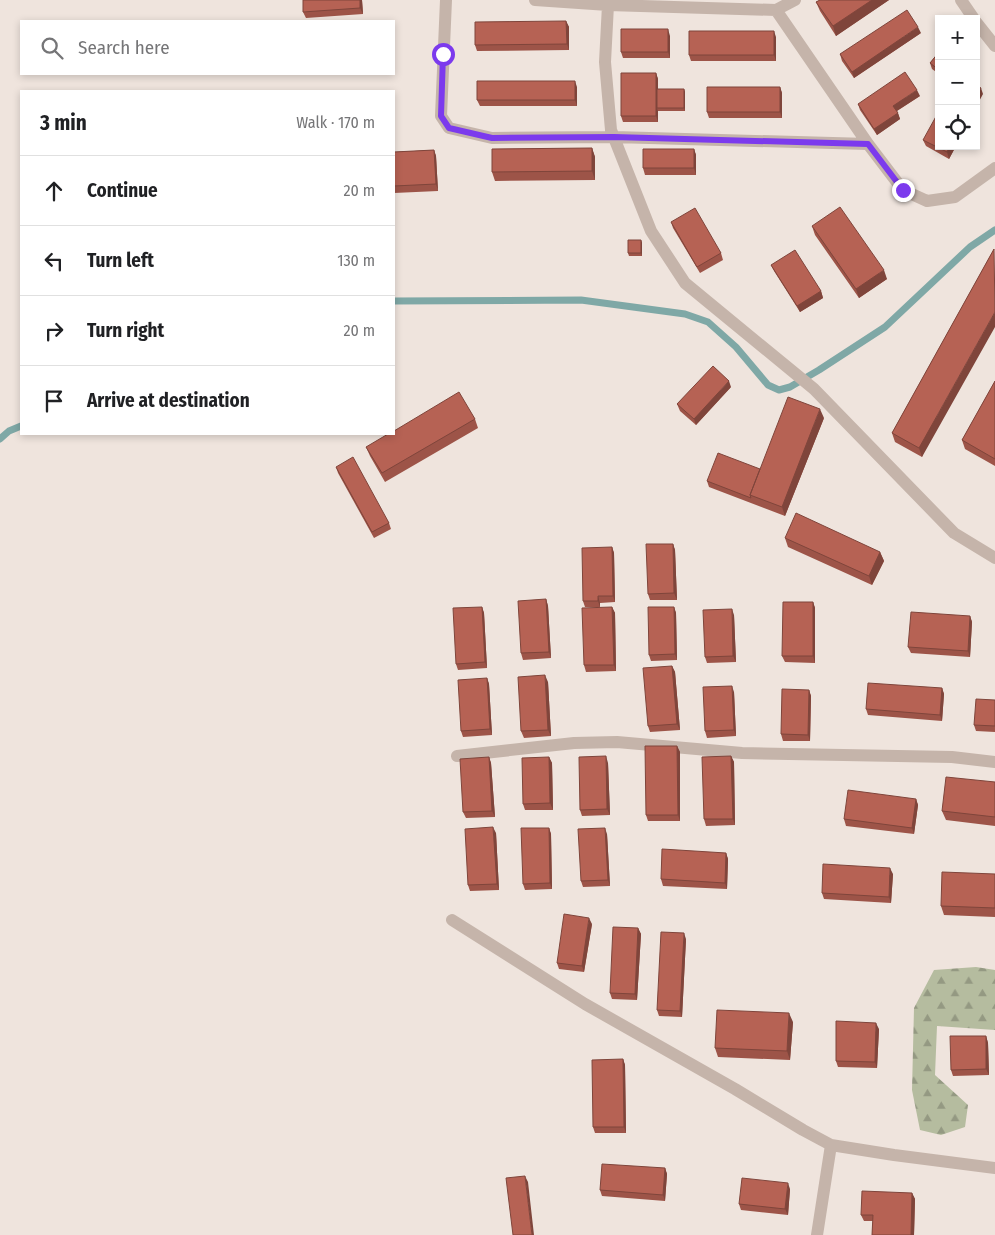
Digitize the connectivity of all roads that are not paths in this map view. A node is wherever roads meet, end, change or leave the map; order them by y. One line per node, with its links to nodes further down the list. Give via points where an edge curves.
1 (446, 0): 10 (street, via 441,116 449,128 492,138)
2 (536, 0): 5 (street)
3 (795, 0): 6 (street)
4 (961, 0): 7 (street)
5 (608, 5): 6 (street); 10 (street, via 605,62)
6 (776, 10): 11 (street)
7 (971, 15)
8 (980, 27): 9 (street)
9 (995, 46)
10 (614, 137): 11 (street); 13 (street, via 651,230 686,283 814,389 954,533)
11 (868, 144): 12 (street, via 903,190 927,202 955,197)
12 (995, 168)
13 (995, 558)
14 (458, 756): 15 (street, via 574,743 616,742 742,753 952,757)
15 (995, 762)
16 (452, 920): 17 (street, via 586,1004)
17 (831, 1145): 18 (street); 19 (street)
18 (995, 1168)
19 (817, 1235)

